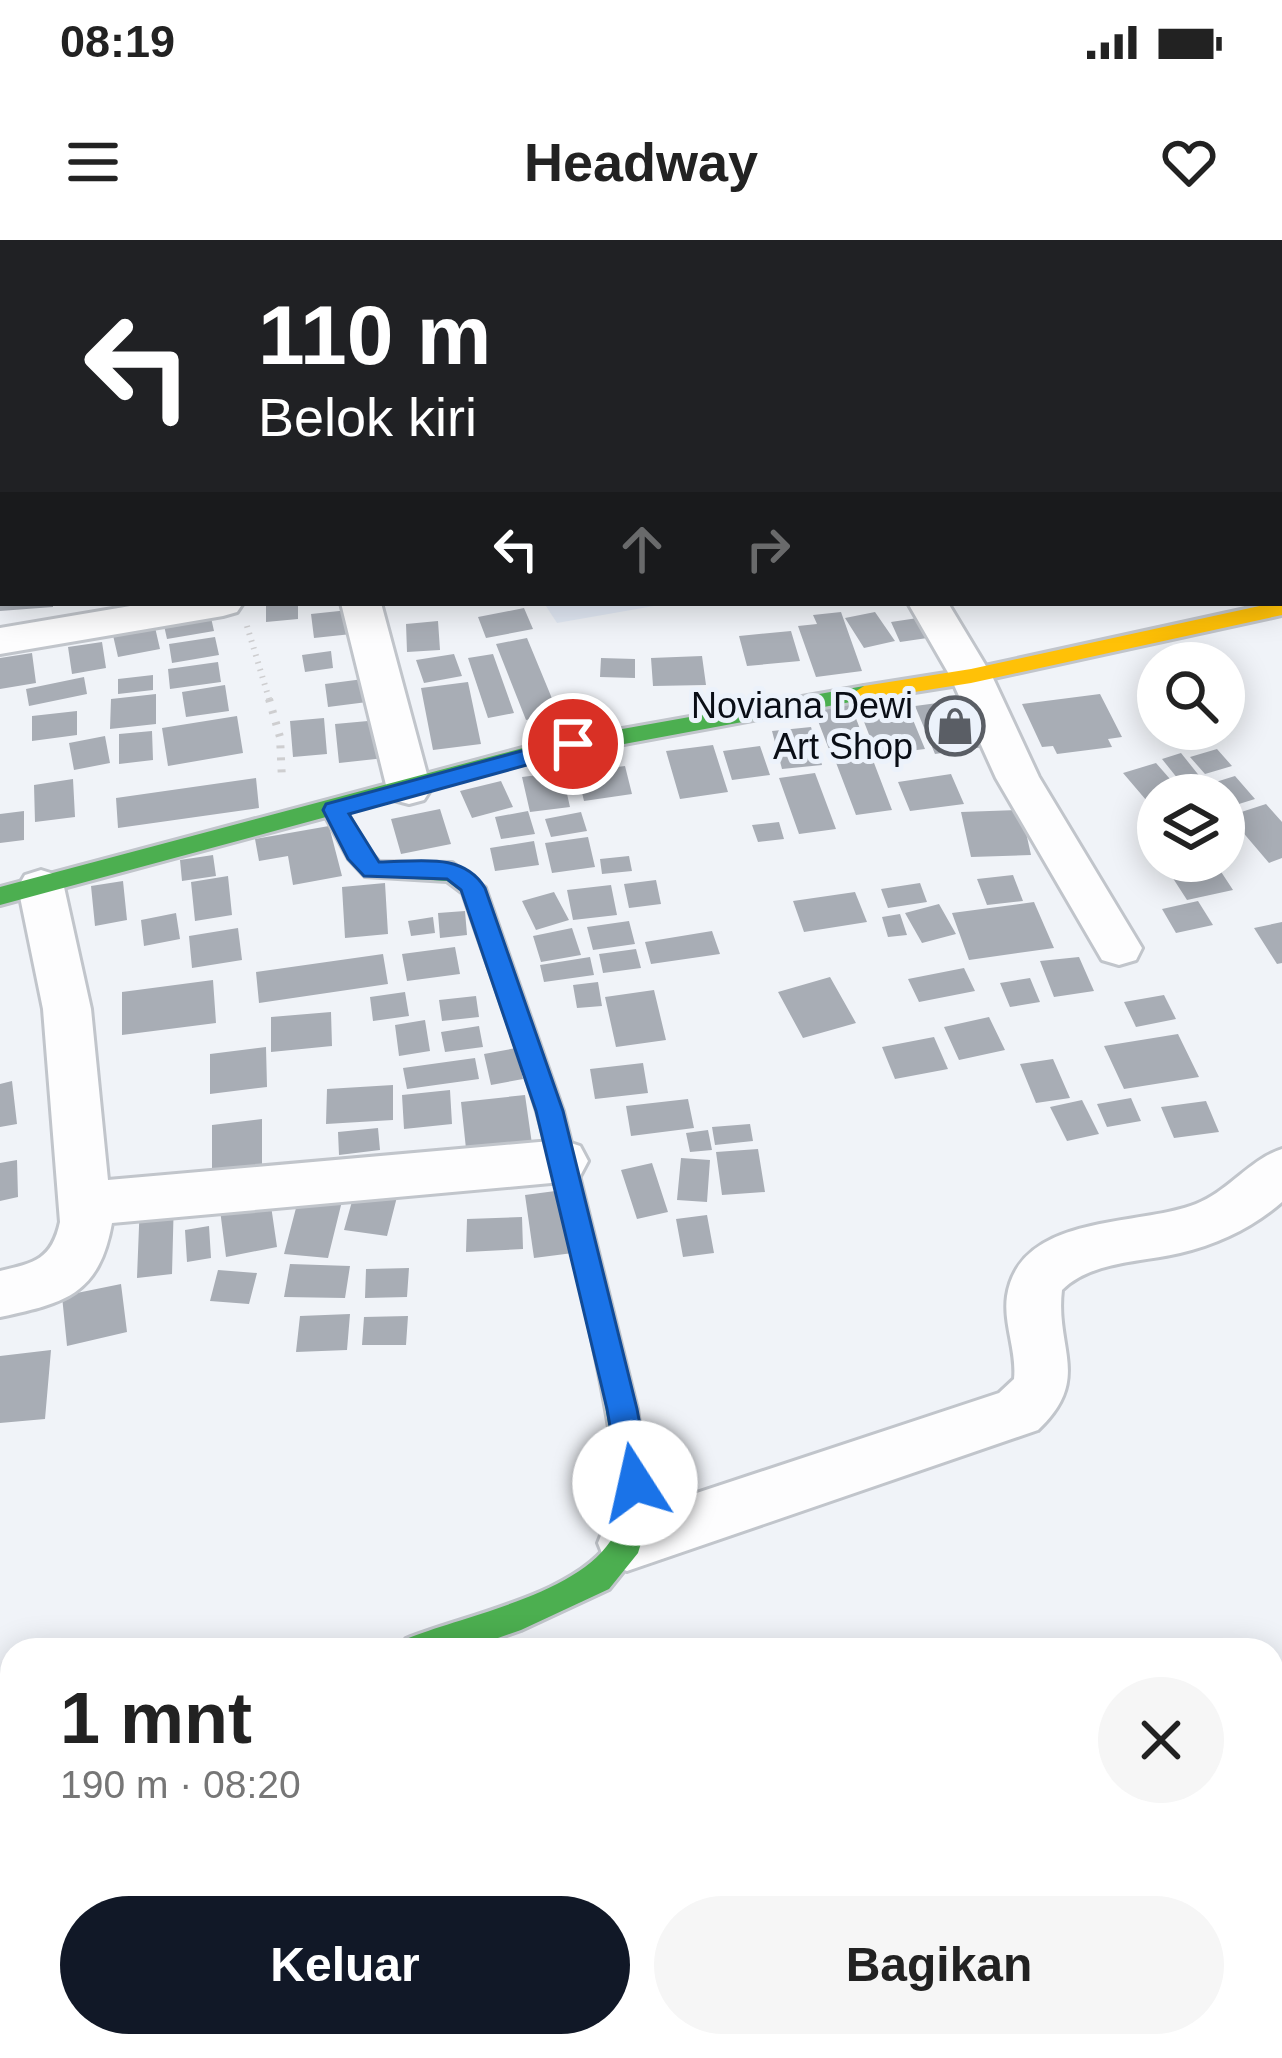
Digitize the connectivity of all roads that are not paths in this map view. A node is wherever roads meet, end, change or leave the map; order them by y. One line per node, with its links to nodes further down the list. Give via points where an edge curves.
1 (362, 606): 7 (street)
2 (930, 606): 6 (street)
3 (1270, 606): 6 (main road)
4 (234, 612): 5 (street)
5 (0, 640)
6 (971, 676): 7 (main road, via 608,736); 10 (street, via 1018,778)
7 (409, 788): 8 (main road)
8 (334, 810): 9 (main road); 11 (main road, via 373,870 440,869 466,877)
9 (20, 891): 13 (street, via 67,1009)
10 (1119, 948)
11 (562, 1161): 13 (street); 15 (main road, via 635,1483)
12 (1282, 1170): 15 (street, via 1231,1212 1064,1258 1041,1276 1045,1377 1035,1401 1018,1412)
13 (85, 1204): 14 (street, via 72,1270)
14 (0, 1294)
15 (627, 1543): 16 (main road, via 598,1578 566,1596)
16 (449, 1638)

